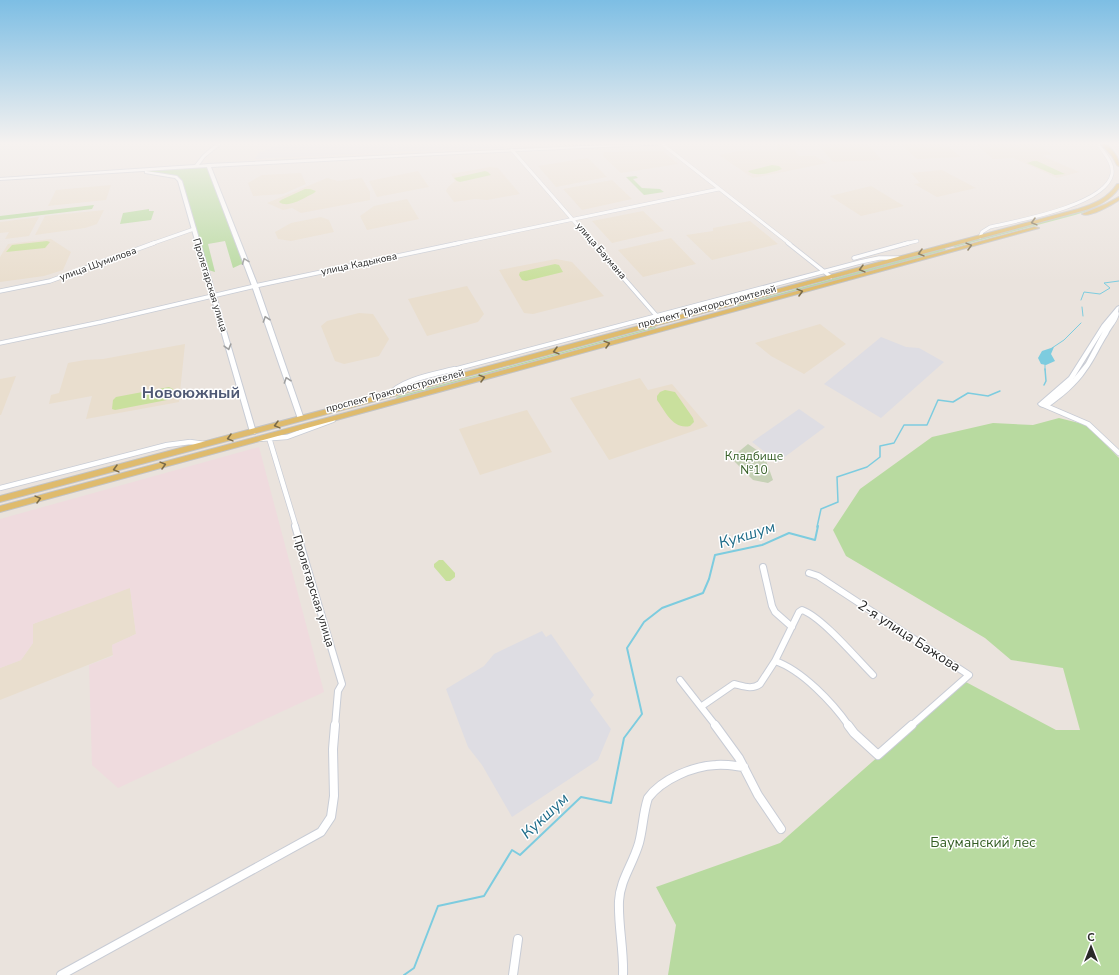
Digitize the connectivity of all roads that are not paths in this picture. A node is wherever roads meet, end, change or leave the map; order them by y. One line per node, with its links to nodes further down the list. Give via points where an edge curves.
1 (719, 189): 17 (street)
2 (182, 190): 10 (street, Пролетарская улица)
3 (218, 190): 19 (street, one-way to 3)
4 (547, 190): 9 (street, улица Баумана)
5 (717, 190): 9 (street, улица Кадыкова)
6 (1104, 190): 11 (street, via 1073,205 985,230)
7 (1116, 190): 11 (main road, проспект Тракторостроителей, one-way to 11, via 1107,199 1090,207)
8 (1119, 198): 14 (main road, проспект Тракторостроителей, one-way to 8, via 1086,214 1108,206)
9 (573, 219): 19 (street, улица Кадыкова); 24 (street, улица Баумана)
10 (194, 229): 20 (street, улица Шумилова, via 50,281); 21 (street, Пролетарская улица)
11 (980, 237): 13 (main road, проспект Тракторостроителей)
12 (917, 241): 15 (street)
13 (944, 247): 14 (main road); 16 (main road, проспект Тракторостроителей, one-way to 16)
14 (951, 251): 26 (main road, проспект Тракторостроителей, one-way to 14)
15 (854, 258)
16 (899, 258): 17 (street, проспект Тракторостроителей, via 878,258); 18 (main road, проспект Тракторостроителей, one-way to 18)
17 (824, 272): 18 (street); 24 (street, проспект Тракторостроителей)
18 (831, 277): 25 (main road, проспект Тракторостроителей)
19 (255, 286): 21 (street, улица Кадыкова); 34 (street, one-way to 19)
20 (0, 291)
21 (213, 296): 27 (street, улица Кадыкова); 36 (street, Пролетарская улица, one-way to 36)
22 (1119, 308): 28 (street, via 1109,318)
23 (1119, 314): 28 (street)
24 (657, 316): 25 (street, улица Баумана); 29 (street, проспект Тракторостроителей)
25 (662, 322): 26 (main road); 30 (main road, проспект Тракторостроителей, one-way to 30)
26 (667, 328): 33 (main road, проспект Тракторостроителей, one-way to 26)
27 (0, 343)
28 (1093, 349): 32 (street, via 1068,389)
29 (431, 376): 30 (street); 31 (street, проспект Тракторостроителей, via 408,382)
30 (445, 380): 31 (main road, проспект Тракторостроителей)
31 (388, 396): 34 (main road, проспект Тракторостроителей)
32 (1044, 405): 40 (street, via 1088,424)
33 (345, 415): 35 (main road, проспект Тракторостроителей); 38 (street)
34 (301, 419): 35 (main road); 36 (main road, проспект Тракторостроителей, one-way to 36)
35 (298, 428): 37 (main road, проспект Тракторостроителей)
36 (253, 432): 37 (main road); 39 (main road, проспект Тракторостроителей, one-way to 39)
37 (258, 439): 38 (street); 41 (main road, проспект Тракторостроителей)
38 (270, 441): 57 (street, Пролетарская улица, via 342,684 338,691 332,749 334,796 331,817 321,832)
39 (208, 444): 41 (main road, проспект Тракторостроителей); 43 (street, via 190,442 166,445)
40 (1119, 453)
41 (188, 454): 42 (main road, проспект Тракторостроителей, one-way to 42); 44 (main road, проспект Тракторостроителей, one-way to 41)
42 (76, 479): 44 (main road); 45 (main road, проспект Тракторостроителей)
43 (0, 488)
44 (75, 488): 46 (main road, проспект Тракторостроителей, one-way to 44)
45 (0, 500)
46 (0, 509)
47 (763, 567): 49 (street, via 772,606)
48 (809, 574): 50 (street, 2-я улица Бажова, via 818,576 969,675 878,755 854,733 841,715 798,672)
49 (792, 627): 50 (street); 51 (street, via 799,612 808,612)
50 (775, 661): 53 (street, via 760,686 755,689 734,684)
51 (873, 675)
52 (680, 680): 53 (street)
53 (702, 706): 54 (street)
54 (744, 767): 55 (street, via 758,795); 59 (street, via 706,766 665,782 653,790 644,810 640,841 633,861 622,878 620,920 624,956)
55 (781, 829)
56 (518, 939): 58 (street)
57 (61, 975)
58 (513, 975)
59 (623, 975)

